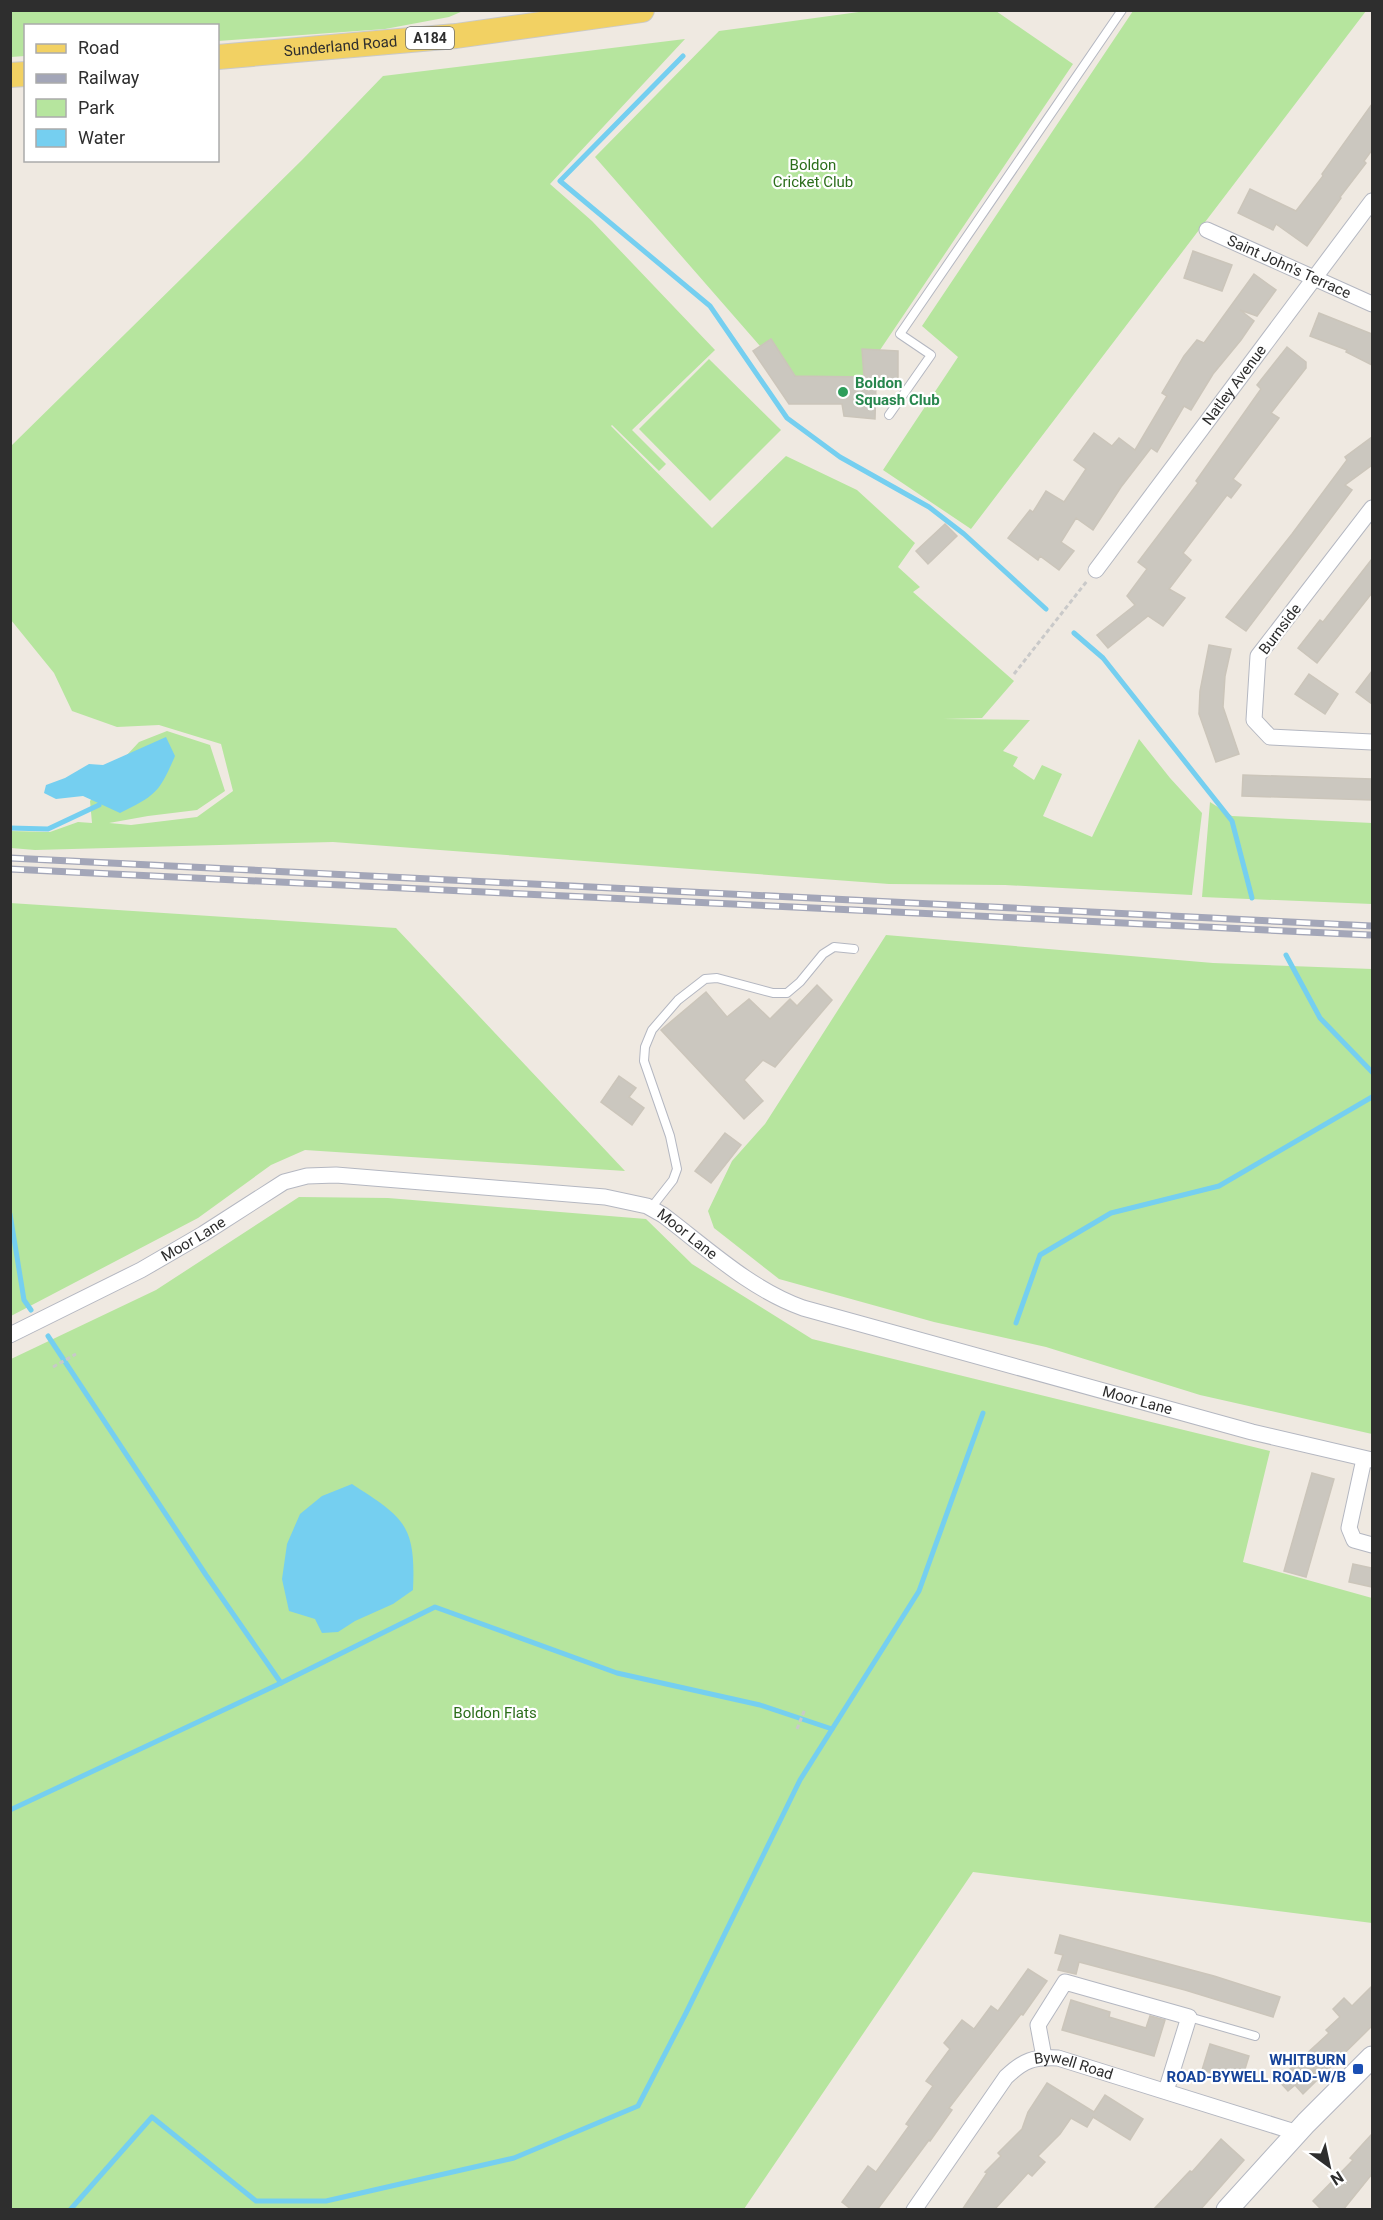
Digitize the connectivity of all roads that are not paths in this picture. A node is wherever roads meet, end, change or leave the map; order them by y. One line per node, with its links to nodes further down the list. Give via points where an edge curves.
1 (642, 10): 3 (main road, Sunderland Road / A184, via 456,36)
2 (1122, 10): 8 (lane, via 900,334 931,355)
3 (219, 57)
4 (1372, 201): 6 (street, Natley Avenue)
5 (1207, 230): 6 (street, Saint John's Terrace)
6 (1314, 278): 7 (street, Saint John's Terrace); 10 (street, Natley Avenue)
7 (1372, 304)
8 (890, 415)
9 (1372, 508): 11 (street, Burnside, via 1258,656 1254,720 1270,736)
10 (1096, 570)
11 (1372, 742)
12 (854, 948): 13 (lane, via 834,947 822,954 787,993 717,978 705,979 678,1000 652,1030 644,1061 677,1169)
13 (651, 1208): 14 (street, Moor Lane, via 605,1197 336,1175 307,1176 284,1182 141,1270); 15 (street, Moor Lane, via 757,1286 803,1308 1252,1432)
14 (10, 1335)
15 (1368, 1459): 16 (street, via 1349,1528 1354,1540)
16 (1372, 1545)
17 (1189, 2018): 18 (lane); 19 (street, via 1065,1982 1038,2025); 21 (street)
18 (1255, 2036)
19 (1044, 2057): 21 (street, Bywell Road); 23 (street, Bywell Road, via 1020,2064 1006,2077)
20 (1372, 2057): 22 (main road)
21 (1166, 2091): 22 (street, Bywell Road)
22 (1298, 2133): 24 (main road)
23 (914, 2210)
24 (1227, 2210)

